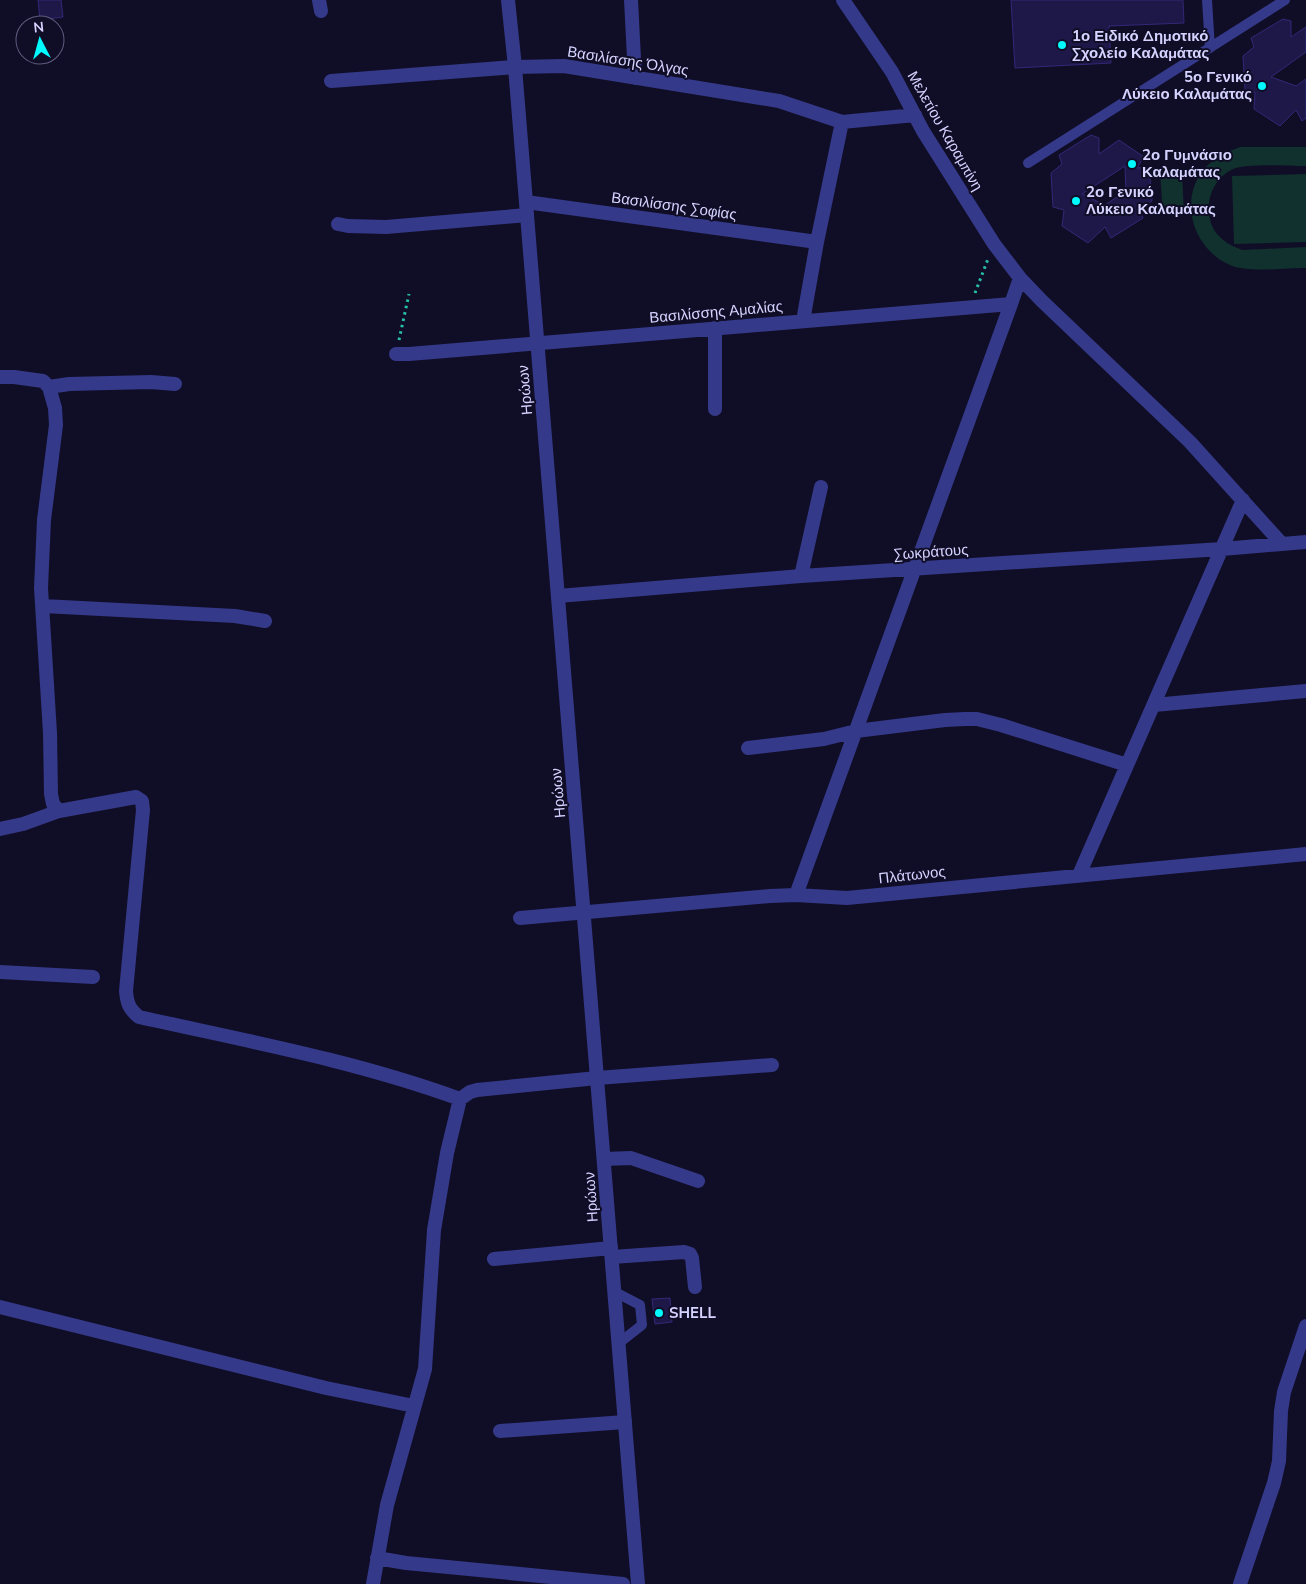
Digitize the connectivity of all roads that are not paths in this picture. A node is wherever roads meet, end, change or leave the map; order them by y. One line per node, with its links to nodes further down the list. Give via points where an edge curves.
1 (508, 0): 7 (street, Ηρώων)
2 (631, 0): 8 (street)
3 (843, 0): 10 (street, Μελετίου Καραμπίνη, via 892,72)
4 (1207, 0): 6 (lane)
5 (1285, 0): 6 (lane)
6 (1210, 48): 12 (lane)
7 (516, 67): 8 (street, Βασιλίσσης Όλγας, via 564,66); 9 (street, Βασιλίσσης Όλγας); 13 (street, Ηρώων)
8 (635, 78): 11 (street, Βασιλίσσης Όλγας, via 779,101)
9 (331, 81)
10 (915, 115): 11 (street, Βασιλίσσης Όλγας); 16 (street, Μελετίου Καραμπίνη, via 948,172)
11 (842, 122): 15 (street)
12 (1028, 163)
13 (527, 208): 14 (street, Βασιλίσσης Σοφίας, via 386,228); 15 (street, Βασιλίσσης Σοφίας); 20 (street, Ηρώων)
14 (338, 224)
15 (817, 242): 18 (street)
16 (1020, 278): 17 (street); 27 (street, Μελετίου Καραμπίνη, via 1190,442)
17 (1011, 304): 18 (street, Βασιλίσσης Αμαλίας); 31 (street)
18 (803, 321): 19 (street, Βασιλίσσης Αμαλίας)
19 (715, 328): 20 (street, Βασιλίσσης Αμαλίας); 25 (street)
20 (537, 343): 21 (street, Βασιλίσσης Αμαλίας); 33 (street, Ηρώων)
21 (396, 354)
22 (0, 377): 24 (street, via 31,378 43,381)
23 (175, 384): 24 (street, via 151,382)
24 (49, 387): 34 (street, via 56,425 44,520)
25 (714, 409)
26 (821, 487): 32 (street)
27 (1243, 500): 29 (street, Μελετίου Καραμπίνη); 30 (street)
28 (1306, 542): 29 (street, Σωκράτους)
29 (1282, 544): 30 (street, Σωκράτους)
30 (1222, 549): 31 (street, Σωκράτους); 37 (street)
31 (914, 569): 32 (street, Σωκράτους); 38 (street)
32 (801, 576): 33 (street, Σωκράτους)
33 (558, 596): 46 (street, Ηρώων)
34 (43, 606): 35 (street, via 235,616); 41 (street, via 51,794)
35 (265, 621)
36 (1306, 691): 37 (street)
37 (1154, 705): 40 (street)
38 (856, 731): 39 (street, via 824,739); 40 (street, via 945,720 977,720); 45 (street)
39 (748, 748)
40 (1127, 765): 44 (street)
41 (59, 811): 42 (street); 52 (street, via 129,797 142,801 126,991 130,1010 139,1016 317,1056 409,1081)
42 (0, 830)
43 (1306, 854): 44 (street, Πλάτωνος)
44 (1080, 875): 45 (street, Πλάτωνος, via 847,898)
45 (796, 895): 46 (street, Πλάτωνος)
46 (584, 912): 47 (street, Πλάτωνος); 51 (street, Ηρώων)
47 (520, 918)
48 (0, 972): 49 (street)
49 (93, 977)
50 (772, 1065): 51 (street)
51 (597, 1078): 52 (street, via 477,1090); 53 (street, Ηρώων)
52 (460, 1099): 62 (street, via 438,1202 425,1369)
53 (604, 1160): 54 (street, via 631,1158); 55 (street, Ηρώων)
54 (698, 1181)
55 (611, 1253): 56 (street); 57 (street, via 690,1254); 58 (street, Ηρώων)
56 (494, 1259)
57 (695, 1287)
58 (615, 1292): 61 (street, Ηρώων); 61 (lane, via 640,1305 642,1325)
59 (0, 1307): 62 (street, via 326,1388)
60 (1306, 1326): 69 (street, via 1282,1400 1280,1449 1274,1483)
61 (619, 1342): 63 (street, Ηρώων)
62 (414, 1406): 65 (street, via 387,1505)
63 (625, 1422): 64 (street); 68 (street, Ηρώων)
64 (500, 1431)
65 (377, 1558): 66 (street); 67 (street)
66 (372, 1584)
67 (623, 1584)
68 (638, 1584)
69 (1240, 1584)

